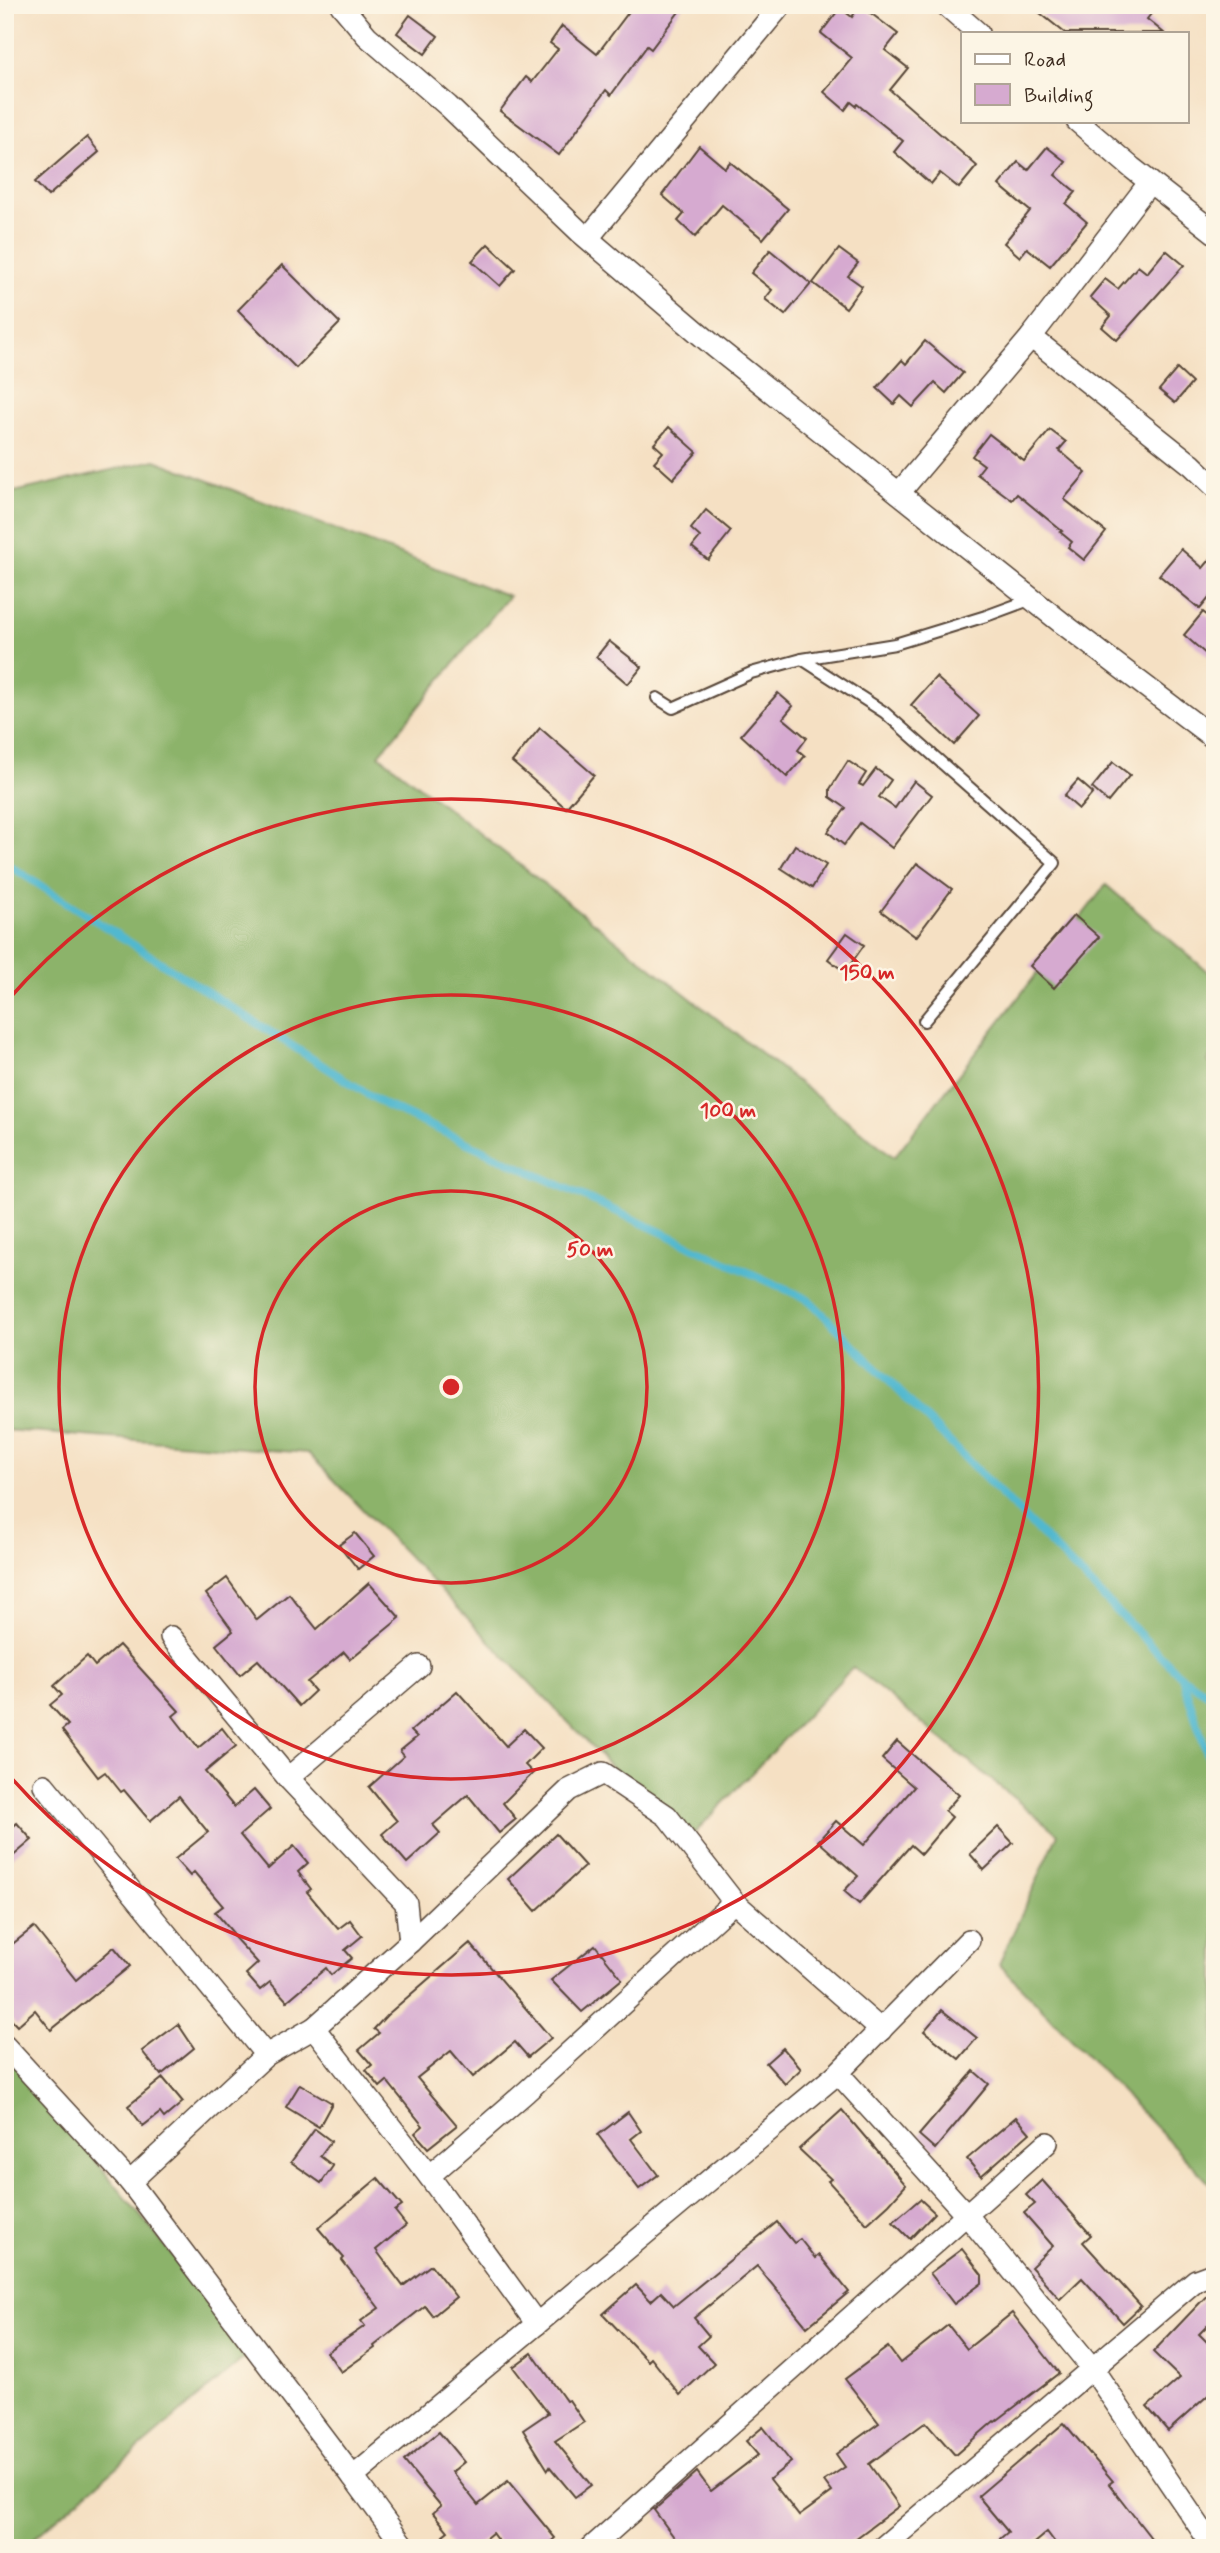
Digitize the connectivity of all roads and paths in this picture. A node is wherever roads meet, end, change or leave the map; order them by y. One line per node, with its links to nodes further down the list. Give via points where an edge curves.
1 (341, 5): 8 (street, via 367,36)
2 (780, 5): 8 (street)
3 (946, 5): 4 (street)
4 (977, 32)
5 (1078, 122): 6 (street)
6 (1150, 182): 7 (street); 9 (street)
7 (1215, 233)
8 (588, 238): 11 (street, via 715,347)
9 (1031, 337): 10 (street); 11 (street)
10 (1215, 487)
11 (899, 493): 12 (street)
12 (1032, 599): 13 (lane, via 895,643); 15 (street)
13 (802, 659): 14 (lane, via 751,673 673,708); 16 (lane, via 884,712 1055,863)
14 (657, 698)
15 (1215, 739)
16 (924, 1021)
17 (171, 1637): 19 (street)
18 (419, 1667): 19 (street)
19 (288, 1778): 23 (street, via 406,1903)
20 (44, 1785): 27 (street)
21 (734, 1902): 23 (street, via 667,1816 603,1773 569,1790); 25 (street); 30 (street)
22 (969, 1940): 25 (street)
23 (410, 1942): 24 (street)
24 (314, 2028): 27 (street); 30 (street)
25 (881, 2030): 28 (street)
26 (5, 2046): 31 (street)
27 (267, 2055): 31 (street)
28 (838, 2073): 32 (street); 34 (street)
29 (1047, 2143): 32 (street)
30 (429, 2176): 34 (street)
31 (130, 2182): 36 (street)
32 (966, 2214): 35 (street); 39 (street)
33 (1215, 2273): 35 (street, via 1196,2280)
34 (537, 2324): 36 (street)
35 (1092, 2368): 37 (street); 40 (street)
36 (353, 2477): 38 (street)
37 (1205, 2539)
38 (405, 2548)
39 (591, 2548)
40 (882, 2548)

